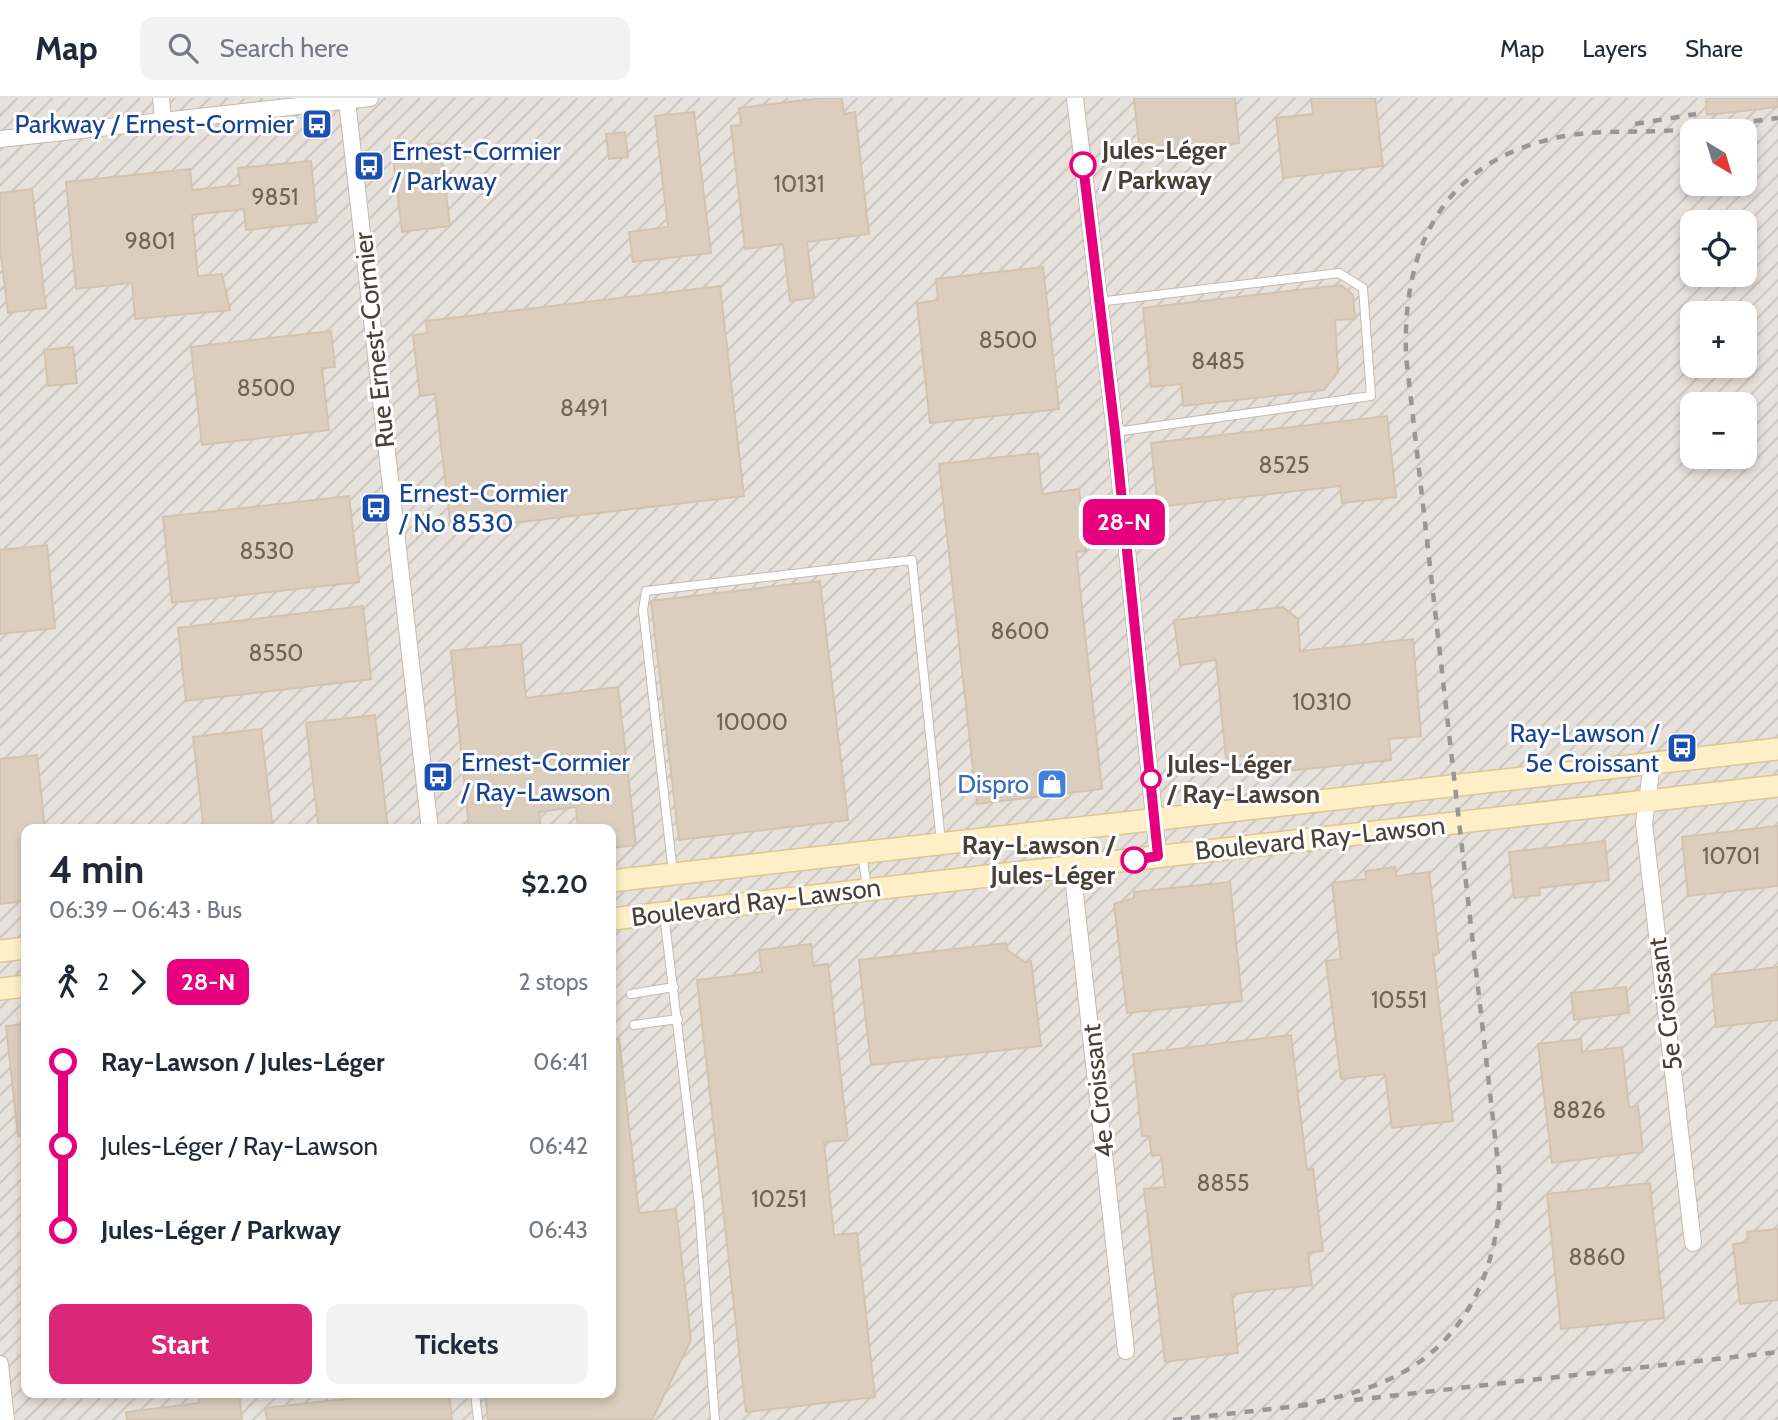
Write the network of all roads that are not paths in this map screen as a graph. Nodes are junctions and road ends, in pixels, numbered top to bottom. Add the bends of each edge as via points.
1 (161, 98) edge
2 (370, 98) edge
3 (1075, 98) edge
4 (347, 101) junction
5 (163, 121) junction
6 (0, 139) edge
7 (1098, 302) junction
8 (1115, 432) junction
9 (1778, 749) edge
10 (1652, 764) junction
11 (1778, 786) edge
12 (1647, 800) junction
13 (1154, 820) junction
14 (429, 824) edge
15 (1068, 831) junction
16 (942, 844) junction
17 (862, 853) junction
18 (1158, 856) junction
19 (1072, 866) junction
20 (673, 873) junction
21 (616, 880) edge
22 (867, 890) junction
23 (664, 914) junction
24 (616, 919) edge
25 (21, 949) edge
26 (0, 951) edge
27 (21, 987) edge
28 (674, 988) junction
29 (0, 989) edge
30 (631, 994) dead end
31 (678, 1019) junction
32 (634, 1025) dead end
33 (1693, 1243) dead end
34 (1126, 1351) dead end
35 (0, 1364) edge
36 (476, 1398) edge
37 (6, 1420) edge
38 (478, 1420) edge
39 (715, 1420) edge

1 - 5 street
2 - 4 street
3 - 7 street
4 - 5 street
4 - 14 street, Rue Ernest-Cormier
5 - 6 street
7 - 8 street
7 - 8 lane via 1339,273 1363,288 1371,396
8 - 13 street
9 - 10 street, Boulevard Ray-Lawson
10 - 12 street, 5e Croissant
10 - 13 street, Boulevard Ray-Lawson
11 - 12 street, Boulevard Ray-Lawson
12 - 18 street, Boulevard Ray-Lawson
12 - 33 street, 5e Croissant via 1644,823
13 - 15 street, Boulevard Ray-Lawson
13 - 18 street
15 - 16 street, Boulevard Ray-Lawson
15 - 19 street, 4e Croissant
16 - 17 street, Boulevard Ray-Lawson
16 - 20 lane via 912,560 646,591 643,610
17 - 20 street, Boulevard Ray-Lawson
17 - 22 lane
18 - 19 street, Boulevard Ray-Lawson
19 - 22 street, Boulevard Ray-Lawson
19 - 34 street, 4e Croissant
20 - 21 street, Boulevard Ray-Lawson
22 - 23 street, Boulevard Ray-Lawson
23 - 24 street, Boulevard Ray-Lawson
23 - 28 lane
25 - 26 street
27 - 29 street
28 - 30 lane
28 - 31 lane
31 - 32 lane
31 - 39 lane via 699,1205
35 - 37 street
36 - 38 lane

